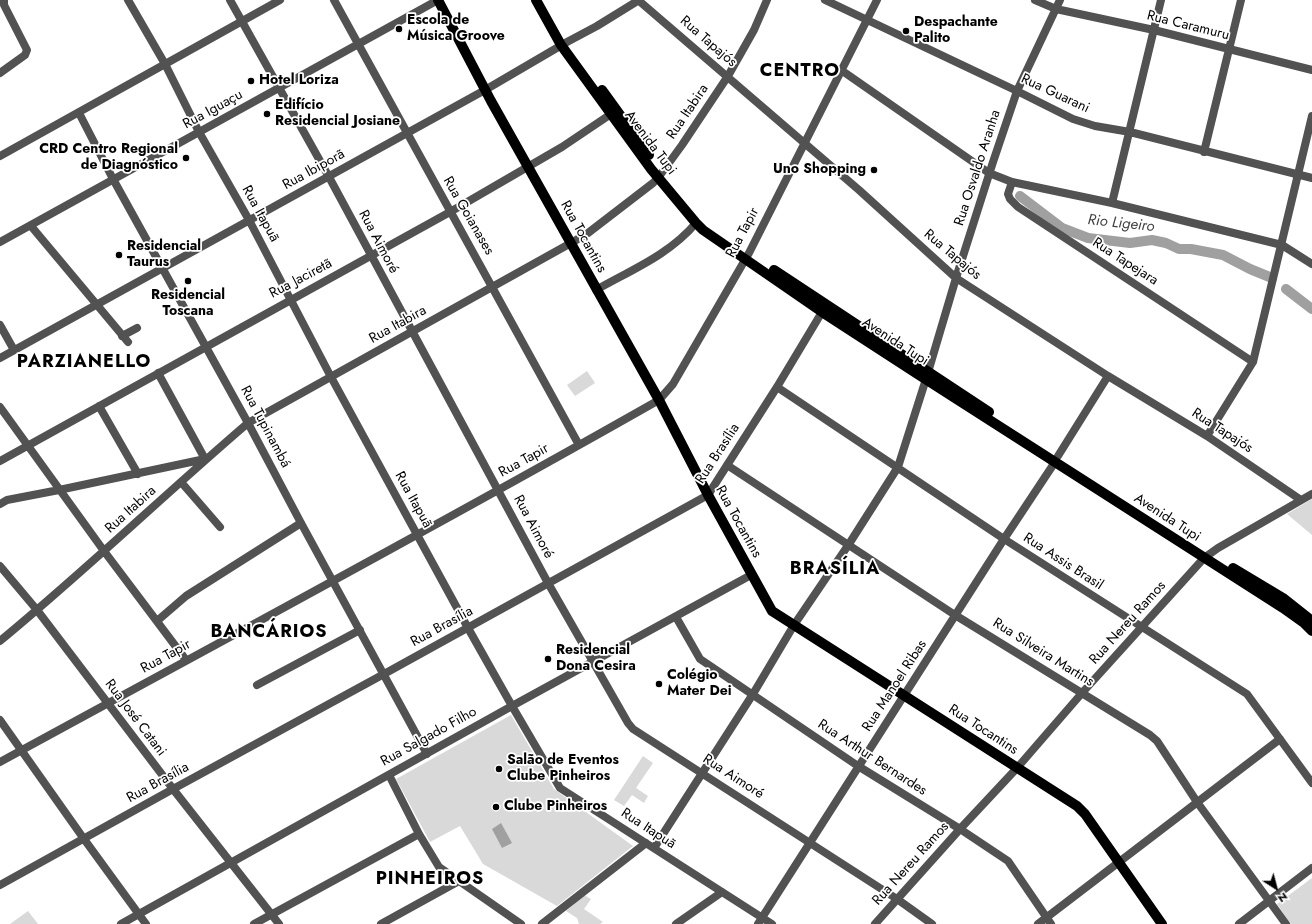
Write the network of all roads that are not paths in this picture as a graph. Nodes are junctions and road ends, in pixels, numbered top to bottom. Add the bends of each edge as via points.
1 (4, 0) edge
2 (128, 0) edge
3 (230, 0) edge
4 (280, 0) edge
5 (334, 0) edge
6 (438, 0) edge
7 (536, 0) edge
8 (543, 0) edge
9 (638, 0) edge
10 (767, 0) edge
11 (825, 0) edge
12 (877, 0) edge
13 (1035, 0) edge
14 (1060, 0) edge
15 (1161, 0) edge
16 (1241, 0) edge
17 (1056, 9) junction
18 (867, 20) junction
19 (241, 21) junction
20 (1154, 30) junction
21 (564, 43) junction
22 (357, 45) junction
23 (1229, 49) junction
24 (164, 64) junction
25 (841, 70) junction
26 (1312, 70) edge
27 (0, 73) edge
28 (728, 76) junction
29 (279, 88) junction
30 (485, 90) junction
31 (1017, 91) junction
32 (80, 113) junction
33 (611, 114) junction
34 (1312, 116) edge
35 (200, 132) junction
36 (1130, 132) junction
37 (406, 133) junction
38 (804, 143) junction
39 (1204, 152) junction
40 (0, 156) edge
41 (528, 166) junction
42 (989, 173) junction
43 (1298, 174) junction
44 (660, 175) junction
45 (329, 177) junction
46 (1312, 178) edge
47 (113, 179) junction
48 (1012, 182) junction
49 (1112, 203) junction
50 (450, 212) junction
51 (249, 220) junction
52 (696, 223) junction
53 (31, 226) junction
54 (0, 242) edge
55 (571, 243) junction
56 (1282, 245) junction
57 (746, 256) junction
58 (371, 257) junction
59 (1312, 264) edge
60 (162, 268) junction
61 (956, 278) junction
62 (493, 287) junction
63 (596, 290) junction
64 (291, 300) junction
65 (96, 304) junction
66 (822, 312) junction
67 (0, 325) edge
68 (137, 328) dead end
69 (412, 332) junction
70 (206, 347) junction
71 (14, 350) junction
72 (0, 358) edge
73 (1253, 362) junction
74 (158, 373) junction
75 (927, 375) junction
76 (1108, 376) junction
77 (331, 377) junction
78 (777, 387) junction
79 (658, 400) junction
80 (99, 406) junction
81 (0, 407) edge
82 (248, 422) junction
83 (1207, 436) junction
84 (28, 445) junction
85 (579, 445) junction
86 (205, 459) junction
87 (1057, 459) junction
88 (0, 461) edge
89 (727, 465) junction
90 (898, 467) junction
91 (138, 474) junction
92 (181, 482) junction
93 (59, 490) junction
94 (498, 490) junction
95 (1312, 494) edge
96 (708, 495) junction
97 (1301, 500) junction
98 (0, 504) edge
99 (301, 523) junction
100 (220, 527) dead end
101 (418, 535) junction
102 (1004, 539) junction
103 (849, 544) junction
104 (104, 551) junction
105 (1207, 556) junction
106 (0, 566) edge
107 (752, 575) junction
108 (334, 581) junction
109 (548, 583) junction
110 (38, 610) junction
111 (955, 615) junction
112 (676, 618) junction
113 (157, 621) junction
114 (794, 625) junction
115 (1311, 625) edge
116 (1142, 627) junction
117 (468, 628) junction
118 (360, 630) junction
119 (0, 641) edge
120 (186, 660) junction
121 (593, 663) junction
122 (384, 674) junction
123 (257, 685) dead end
124 (1082, 693) junction
125 (753, 694) junction
126 (904, 696) junction
127 (108, 703) junction
128 (512, 706) junction
129 (0, 720) edge
130 (1280, 739) junction
131 (22, 750) junction
132 (427, 754) junction
133 (0, 762) edge
134 (858, 766) junction
135 (1017, 768) junction
136 (703, 773) junction
137 (389, 775) junction
138 (1312, 783) edge
139 (173, 789) junction
140 (1197, 802) junction
141 (960, 829) junction
142 (419, 834) junction
143 (84, 839) junction
144 (810, 842) junction
145 (646, 843) junction
146 (654, 848) junction
147 (231, 862) junction
148 (1118, 863) junction
149 (1312, 868) edge
150 (459, 881) junction
151 (0, 886) edge
152 (722, 892) junction
153 (897, 899) junction
154 (1270, 901) junction
155 (139, 914) junction
156 (272, 914) junction
157 (760, 921) edge
158 (1049, 921) edge
159 (121, 924) edge
160 (146, 924) edge
161 (254, 924) edge
162 (279, 924) edge
163 (382, 924) edge
164 (521, 924) edge
165 (542, 924) edge
166 (676, 924) edge
167 (772, 924) edge
168 (875, 924) edge
169 (932, 924) edge
170 (1038, 924) edge
171 (1162, 924) edge
172 (1239, 924) edge
173 (1286, 924) edge

1 - 27 street via 27,53
2 - 24 street, Rua Itapuã
3 - 19 street, Rua Aimoré
4 - 19 street
5 - 22 street, Rua Goianases
6 - 22 street, Rua Iguaçu
6 - 30 main road, Rua Tocantins
7 - 21 main road, Avenida Tupi
8 - 21 main road, Avenida Tupi
9 - 21 street, Rua Ibiporã
9 - 28 street, Rua Tapajós
10 - 28 street, Rua Itabira via 754,30
11 - 18 street, Rua Guarani
12 - 18 street, Rua Tapir
13 - 17 street, Rua Caramuru
14 - 17 street, Rua Osvaldo Aranha
15 - 20 street
16 - 23 street
17 - 20 street, Rua Caramuru
17 - 31 street, Rua Osvaldo Aranha
18 - 25 street, Rua Tapir
18 - 31 street, Rua Guarani
19 - 24 street
19 - 29 street, Rua Aimoré
20 - 23 street, Rua Caramuru
20 - 36 street
21 - 30 street, Rua Ibiporã
21 - 33 main road, Avenida Tupi
21 - 44 main road, Avenida Tupi
22 - 29 street, Rua Iguaçu
22 - 37 street, Rua Goianases
23 - 26 street, Rua Caramuru
23 - 39 street
24 - 32 street
24 - 35 street, Rua Itapuã
25 - 38 street, Rua Tapir
25 - 42 street
28 - 38 street, Rua Tapajós
28 - 44 street, Rua Itabira
29 - 35 street, Rua Iguaçu
29 - 45 street, Rua Aimoré
30 - 37 street, Rua Ibiporã
30 - 41 main road, Rua Tocantins
31 - 36 street, Rua Guarani via 1073,119
31 - 42 street, Rua Osvaldo Aranha
32 - 40 street
32 - 47 street, Rua Tupinambá
33 - 41 street, Rua Jaciretã
33 - 44 main road, Avenida Tupi
34 - 43 street
35 - 47 street, Rua Iguaçu
35 - 51 street, Rua Itapuã
36 - 39 street, Rua Guarani
36 - 49 street
37 - 45 street, Rua Ibiporã
37 - 50 street, Rua Goianases
38 - 57 street, Rua Tapir
38 - 61 street, Rua Tapajós
39 - 43 street, Rua Guarani
41 - 50 street, Rua Jaciretã
41 - 55 main road, Rua Tocantins
42 - 48 street
42 - 61 street, Rua Osvaldo Aranha
43 - 46 street, Rua Guarani
43 - 56 street
44 - 52 main road, Avenida Tupi
44 - 55 street, Rua Itabira via 606,219
44 - 57 main road, Avenida Tupi via 701,221
45 - 51 street, Rua Ibiporã
45 - 58 street, Rua Aimoré
47 - 53 street, Rua Iguaçu
47 - 60 street, Rua Tupinambá
48 - 49 street
48 - 73 street, Rua Tapejara via 1008,194 1018,207
49 - 56 street
50 - 58 street, Rua Jaciretã
50 - 62 street, Rua Goianases
51 - 60 street, Rua Ibiporã
51 - 64 street, Rua Itapuã
52 - 57 main road, Avenida Tupi via 714,239
52 - 63 street via 665,252
53 - 54 street, Rua Iguaçu
53 - 65 street
55 - 62 street, Rua Itabira
55 - 63 main road, Rua Tocantins
56 - 59 street
56 - 73 street
57 - 66 main road, Avenida Tupi
57 - 75 main road, Avenida Tupi
57 - 79 street, Rua Tapir via 673,384
58 - 64 street, Rua Jaciretã
58 - 69 street, Rua Aimoré
60 - 65 street, Rua Ibiporã
60 - 70 street, Rua Tupinambá
61 - 75 street, Rua Osvaldo Aranha
61 - 76 street, Rua Tapajós
62 - 69 street, Rua Itabira
62 - 85 street, Rua Goianases
63 - 79 main road, Rua Tocantins
64 - 70 street, Rua Jaciretã
64 - 77 street, Rua Itapuã
65 - 68 street via 125,339
65 - 71 street, Rua Ibiporã
66 - 75 main road, Avenida Tupi
66 - 78 street, Rua Brasília
67 - 71 street
69 - 77 street, Rua Itabira
69 - 94 street, Rua Aimoré
70 - 74 street, Rua Jaciretã
70 - 82 street, Rua Tupinambá
71 - 72 street, Rua Ibiporã
73 - 83 street
74 - 80 street, Rua Jaciretã
74 - 86 street
75 - 87 main road, Avenida Tupi
75 - 90 street, Rua Osvaldo Aranha
76 - 83 street, Rua Tapajós
76 - 87 street, Rua Manoel Ribas
77 - 82 street, Rua Itabira
77 - 101 street, Rua Itapuã
78 - 89 street, Rua Brasília
78 - 90 street, Rua Assis Brasil
79 - 85 street, Rua Tapir
79 - 96 main road, Rua Tocantins
80 - 84 street, Rua Jaciretã
80 - 91 street
81 - 84 street
82 - 86 street, Rua Itabira
82 - 99 street, Rua Tupinambá
83 - 97 street, Rua Tapajós
84 - 88 street, Rua Jaciretã
84 - 93 street
85 - 94 street, Rua Tapir
86 - 91 street
86 - 92 street, Rua Itabira
87 - 102 street, Rua Manoel Ribas
87 - 105 main road, Avenida Tupi
89 - 96 street, Rua Brasília
89 - 103 street, Rua Silveira Martins
90 - 102 street, Rua Assis Brasil
90 - 103 street, Rua Osvaldo Aranha
91 - 93 street
92 - 100 street
92 - 104 street, Rua Itabira
93 - 98 street via 7,500
93 - 104 street
94 - 101 street, Rua Tapir
94 - 109 street, Rua Aimoré
95 - 97 street, Rua Nereu Ramos
96 - 107 main road, Rua Tocantins
96 - 109 street, Rua Brasília
97 - 105 street, Rua Nereu Ramos
99 - 108 street, Rua Tupinambá
99 - 113 street via 186,596
101 - 108 street, Rua Tapir
101 - 117 street, Rua Itapuã
102 - 111 street, Rua Manoel Ribas
102 - 116 street, Rua Assis Brasil
103 - 111 street, Rua Silveira Martins
103 - 114 street, Rua Osvaldo Aranha
104 - 110 street, Rua Itabira
104 - 113 street
105 - 115 main road, Avenida Tupi
105 - 116 street, Rua Nereu Ramos
106 - 110 street, Rua José Catani
107 - 112 street, Rua Salgado Filho
107 - 114 main road, Rua Tocantins via 772,611
108 - 118 street, Rua Tupinambá
108 - 120 street, Rua Tapir
109 - 117 street, Rua Brasília
109 - 121 street, Rua Aimoré
110 - 119 street, Rua Itabira
110 - 127 street, Rua José Catani
111 - 124 street, Rua Silveira Martins
111 - 126 street, Rua Manoel Ribas
112 - 121 street, Rua Salgado Filho
112 - 125 street, Rua Arthur Bernardes via 700,659
113 - 120 street
114 - 125 street, Rua Osvaldo Aranha
114 - 126 main road, Rua Tocantins
116 - 124 street, Rua Nereu Ramos
116 - 130 street, Rua Assis Brasil via 1246,694
117 - 122 street, Rua Brasília
117 - 128 street, Rua Itapuã
118 - 122 street, Rua Tupinambá
118 - 123 street
120 - 127 street, Rua Tapir
121 - 128 street, Rua Salgado Filho
121 - 136 street, Rua Aimoré via 628,723
122 - 132 street, Rua Tupinambá
122 - 139 street, Rua Brasília
124 - 135 street, Rua Nereu Ramos
124 - 140 street, Rua Silveira Martins via 1157,741
125 - 134 street, Rua Arthur Bernardes
125 - 136 street, Rua Osvaldo Aranha
126 - 134 street, Rua Manoel Ribas
126 - 135 main road, Rua Tocantins
127 - 131 street, Rua Tapir
127 - 139 street, Rua José Catani
128 - 132 street, Rua Salgado Filho
128 - 145 street, Rua Itapuã via 560,788
129 - 131 street
130 - 138 street, Rua Assis Brasil
130 - 140 street
131 - 133 street, Rua Tapir
131 - 143 street
132 - 137 street, Rua Salgado Filho
134 - 141 street, Rua Arthur Bernardes
134 - 144 street, Rua Manoel Ribas
135 - 141 street, Rua Nereu Ramos
135 - 148 main road, Rua Tocantins via 1077,806
136 - 144 street, Rua Aimoré
136 - 146 street, Rua Osvaldo Aranha
137 - 142 street
137 - 147 street, Rua Salgado Filho
139 - 143 street, Rua Brasília
139 - 147 street, Rua José Catani
140 - 148 street
140 - 154 street, Rua Silveira Martins
141 - 153 street, Rua Nereu Ramos
141 - 158 street, Rua Arthur Bernardes via 1008,861
142 - 150 street via 439,867
142 - 156 street
143 - 151 street, Rua Brasília
143 - 155 street
144 - 153 street, Rua Aimoré
144 - 157 street, Rua Manoel Ribas
145 - 146 street, Rua Itapuã
145 - 165 street
146 - 152 street, Rua Itapuã
147 - 155 street, Rua Salgado Filho
147 - 156 street, Rua José Catani
148 - 158 street
148 - 171 main road, Rua Tocantins
149 - 154 street
150 - 163 street
150 - 164 street
152 - 157 street, Rua Itapuã
152 - 166 street
153 - 168 street, Rua Nereu Ramos
153 - 169 street, Rua Aimoré
154 - 172 street
154 - 173 street, Rua Silveira Martins
155 - 159 street, Rua Salgado Filho
155 - 160 street
156 - 161 street
156 - 162 street, Rua José Catani
157 - 167 street, Rua Itapuã
158 - 170 street

